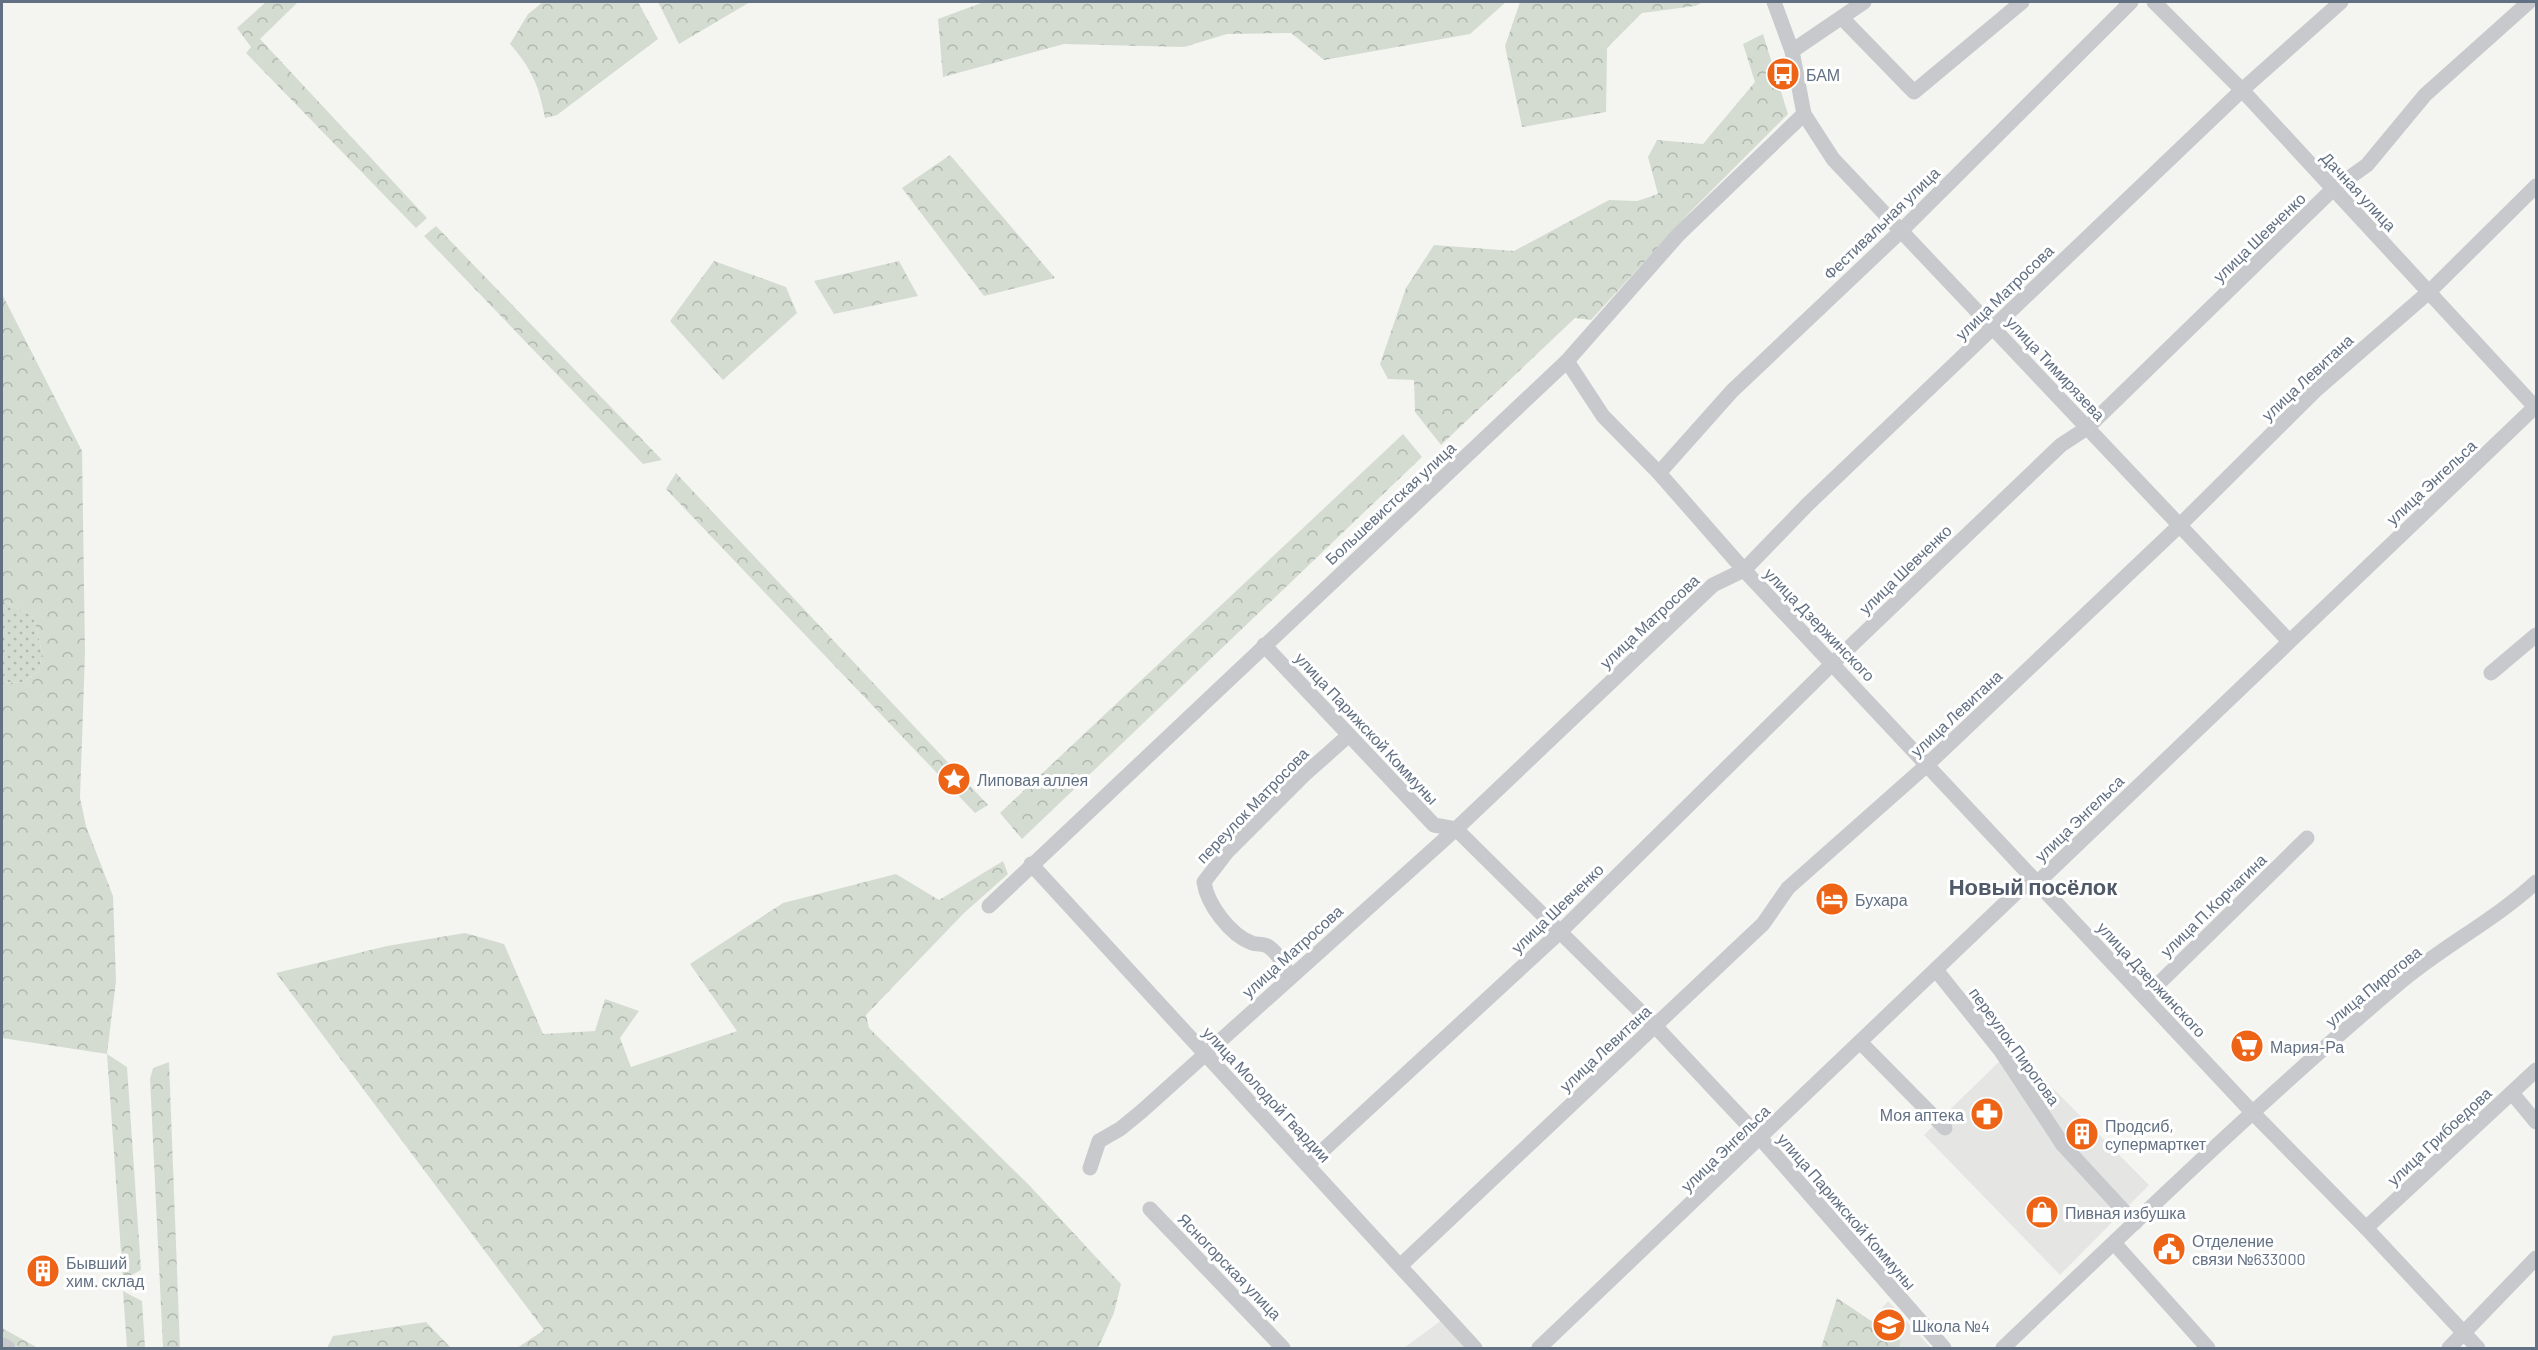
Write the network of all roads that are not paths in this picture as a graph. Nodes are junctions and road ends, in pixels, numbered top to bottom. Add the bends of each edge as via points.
1 (1774, 2) edge
2 (1864, 2) edge
3 (2022, 2) edge
4 (2131, 2) edge
5 (2154, 2) edge
6 (2341, 2) edge
7 (2529, 2) edge
8 (1842, 18) junction
9 (1792, 51) junction
10 (2242, 90) junction
11 (1804, 114) junction
12 (2536, 186) edge
13 (2332, 190) junction
14 (1900, 231) junction
15 (2430, 291) junction
16 (1993, 328) junction
17 (1567, 361) junction
18 (2536, 406) edge
19 (2087, 428) junction
20 (1659, 473) junction
21 (2180, 525) junction
22 (1744, 570) junction
23 (2536, 634) edge
24 (2289, 641) junction
25 (1264, 645) junction
26 (1833, 663) junction
27 (2491, 673) dead end
28 (1349, 735) junction
29 (1927, 765) junction
30 (1455, 829) junction
31 (2307, 838) dead end
32 (1031, 864) junction
33 (2536, 882) edge
34 (2037, 883) junction
35 (988, 906) dead end
36 (1560, 932) junction
37 (1936, 970) junction
38 (1289, 978) junction
39 (2145, 998) junction
40 (1654, 1026) junction
41 (1861, 1043) junction
42 (1205, 1054) junction
43 (2536, 1070) edge
44 (2512, 1094) junction
45 (2252, 1112) junction
46 (2536, 1122) edge
47 (1945, 1128) dead end
48 (1761, 1139) junction
49 (1307, 1165) junction
50 (1090, 1168) dead end
51 (1150, 1209) dead end
52 (2135, 1223) junction
53 (2366, 1228) junction
54 (2114, 1243) junction
55 (2536, 1258) edge
56 (1400, 1266) junction
57 (2465, 1334) junction
58 (2, 1345) edge
59 (8, 1348) edge
60 (1283, 1348) edge
61 (1475, 1348) edge
62 (1539, 1348) edge
63 (1944, 1348) edge
64 (2003, 1348) edge
65 (2208, 1348) edge
66 (2449, 1348) edge
67 (2478, 1348) edge

1 - 9 street
2 - 8 street
3 - 8 street via 1914,92
4 - 14 street, Фестивальная улица
5 - 10 street, Дачная улица
6 - 10 street, улица Матросова
7 - 13 street, улица Шевченко via 2425,96 2367,165
8 - 9 street
9 - 11 street
10 - 13 street, Дачная улица
10 - 16 street, улица Матросова
11 - 14 street, улица Тимирязева via 1833,159
11 - 17 street, Большевистская улица via 1679,234
12 - 15 street, улица Левитана
13 - 15 street, Дачная улица
13 - 19 street, улица Шевченко
14 - 16 street, улица Тимирязева
14 - 20 street, Фестивальная улица via 1732,391
15 - 18 street, Дачная улица
15 - 21 street, улица Левитана via 2317,389
16 - 19 street, улица Тимирязева
16 - 22 street, улица Матросова
17 - 20 street, улица Дзержинского via 1604,416
17 - 25 street, Большевистская улица
18 - 24 street, улица Энгельса
19 - 21 street, улица Тимирязева
19 - 26 street, улица Шевченко via 2061,445
20 - 22 street, улица Дзержинского
21 - 24 street, улица Тимирязева
21 - 29 street, улица Левитана
22 - 26 street, улица Дзержинского
22 - 30 street, улица Матросова via 1713,585
23 - 27 street
24 - 34 street, улица Энгельса
25 - 28 street, улица Парижской Коммуны
25 - 32 street, Большевистская улица
26 - 29 street, улица Дзержинского
26 - 36 street, улица Шевченко
28 - 30 street, улица Парижской Коммуны via 1434,825
28 - 38 street, переулок Матросова via 1227,852 1204,882 1206,895 1235,933 1251,943 1267,945 1278,955
29 - 34 street, улица Дзержинского
29 - 40 street, улица Левитана via 1788,888 1763,924
30 - 36 street, улица Парижской Коммуны
30 - 38 street, улица Матросова
31 - 39 street, улица П.Корчагина
32 - 35 street, Большевистская улица
32 - 42 street, улица Молодой Гвардии
33 - 45 street, улица Пирогова via 2516,901 2400,983
34 - 37 street, улица Энгельса via 2021,888
34 - 39 street, улица Дзержинского
36 - 40 street, улица Парижской Коммуны
36 - 49 street, улица Шевченко
37 - 41 street, улица Энгельса
37 - 52 street, переулок Пирогова via 2001,1051 2063,1145
38 - 42 street, улица Матросова
39 - 45 street, улица Дзержинского
40 - 48 street, улица Парижской Коммуны
40 - 56 street, улица Левитана
41 - 47 street
41 - 48 street, улица Энгельса
42 - 49 street, улица Молодой Гвардии
42 - 50 street, улица Матросова via 1135,1117 1099,1141
43 - 44 street, улица Грибоедова
44 - 46 street
44 - 53 street, улица Грибоедова
45 - 52 street, улица Пирогова
45 - 53 street, улица Дзержинского
48 - 62 street, улица Энгельса
48 - 63 street, улица Парижской Коммуны
49 - 56 street, улица Молодой Гвардии
51 - 60 street, Ясногорская улица
52 - 54 street, улица Пирогова
53 - 57 street, улица Дзержинского
54 - 64 street, улица Пирогова
54 - 65 street
55 - 57 street
56 - 61 street, улица Молодой Гвардии
57 - 66 street
57 - 67 street, улица Дзержинского
58 - 59 street

